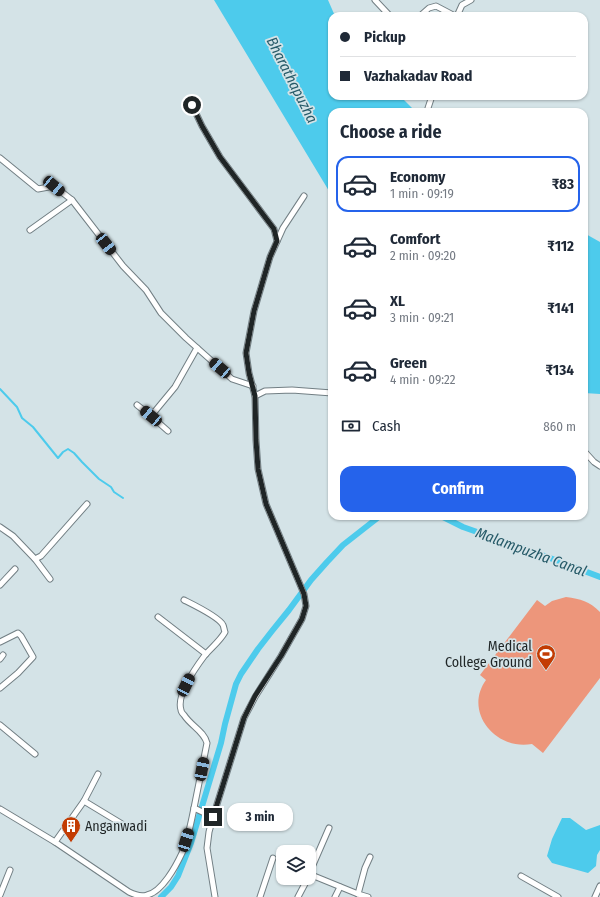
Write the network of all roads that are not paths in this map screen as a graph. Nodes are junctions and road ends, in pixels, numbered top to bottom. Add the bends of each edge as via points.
1 (375, 0) edge
2 (471, 0) edge
3 (386, 12) edge
4 (424, 12) edge
5 (448, 12) edge
6 (458, 12) edge
7 (431, 100) edge
8 (192, 105) dead end
9 (428, 108) dead end
10 (0, 158) edge
11 (304, 196) dead end
12 (72, 200) junction
13 (30, 230) dead end
14 (277, 241) junction
15 (197, 348) junction
16 (253, 386) junction
17 (328, 393) edge
18 (255, 396) junction
19 (137, 405) dead end
20 (151, 416) junction
21 (168, 431) dead end
22 (588, 455) edge
23 (600, 466) edge
24 (88, 504) dead end
25 (0, 527) edge
26 (35, 559) junction
27 (15, 569) dead end
28 (50, 579) dead end
29 (0, 585) edge
30 (184, 600) dead end
31 (158, 617) dead end
32 (0, 642) edge
33 (206, 654) junction
34 (0, 688) edge
35 (0, 725) edge
36 (35, 754) dead end
37 (98, 774) dead end
38 (84, 801) junction
39 (194, 808) junction
40 (0, 809) edge
41 (213, 817) junction
42 (122, 824) dead end
43 (329, 828) dead end
44 (55, 842) junction
45 (370, 857) dead end
46 (273, 858) dead end
47 (316, 859) edge
48 (10, 870) dead end
49 (521, 876) dead end
50 (316, 878) edge
51 (304, 885) edge
52 (600, 886) edge
53 (340, 887) junction
54 (358, 894) junction
55 (0, 895) edge
56 (217, 896) edge
57 (260, 897) edge
58 (298, 897) edge
59 (335, 897) edge
60 (368, 897) edge
61 (558, 897) edge
62 (595, 897) edge

1 - 3 street
2 - 6 street via 462,5
4 - 5 street via 436,6
7 - 9 street
8 - 14 street via 220,157 274,229
10 - 12 street via 38,189 54,186
11 - 14 street
12 - 13 street
12 - 15 street via 146,290 161,313
14 - 16 street via 254,311 246,353
15 - 16 street via 232,379
15 - 20 street via 175,387
16 - 18 street
17 - 18 street via 292,390 266,392
18 - 41 street via 258,469 266,504 304,594 306,606 302,619 244,718
19 - 20 street
20 - 21 street
22 - 23 street
24 - 26 street via 41,556
25 - 26 street via 13,536
26 - 28 street
27 - 29 street
30 - 33 street via 207,612 223,625 225,632 221,639
31 - 33 street
32 - 34 street via 18,634 34,656
33 - 39 street via 190,677 181,698 181,710 188,721 202,732 207,743
35 - 36 street
37 - 38 street
38 - 42 street
38 - 44 street
39 - 41 street
39 - 44 street via 182,852 162,884 156,891 145,896 133,894
40 - 44 street
41 - 56 street via 207,848
43 - 47 street
45 - 54 street
46 - 57 street
48 - 55 street
49 - 61 street
50 - 53 street
51 - 58 street
52 - 62 street
53 - 54 street
53 - 59 street
54 - 60 street

